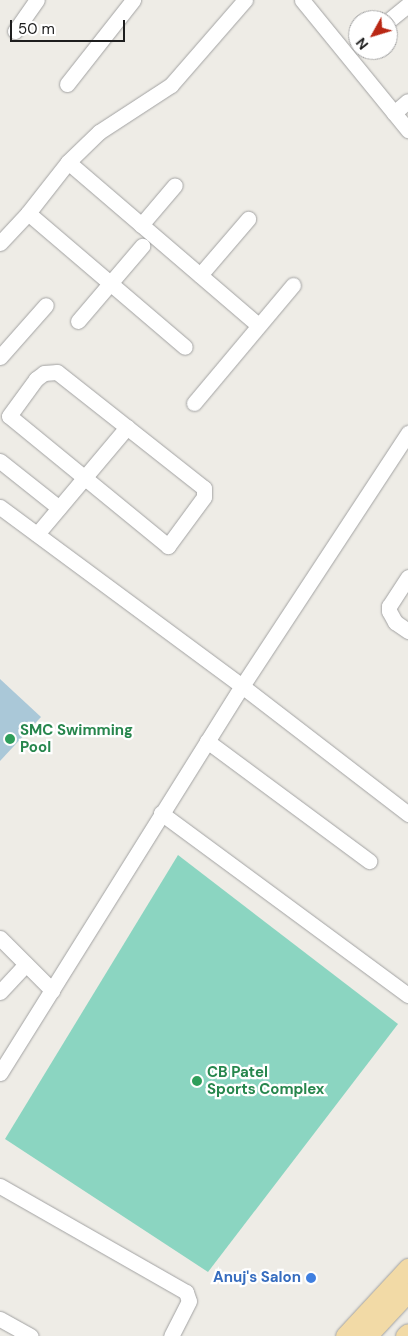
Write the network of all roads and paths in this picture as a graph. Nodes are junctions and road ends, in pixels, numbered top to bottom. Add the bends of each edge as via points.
1 (37, 0) edge
2 (133, 0) edge
3 (245, 0) edge
4 (302, 0) edge
5 (408, 5) edge
6 (398, 13) edge
7 (15, 31) dead end
8 (348, 46) edge
9 (359, 60) edge
10 (67, 84) dead end
11 (408, 101) edge
12 (394, 113) junction
13 (408, 130) edge
14 (68, 162) junction
15 (174, 184) dead end
16 (28, 213) junction
17 (248, 219) dead end
18 (141, 225) junction
19 (0, 244) edge
20 (142, 246) dead end
21 (200, 276) junction
22 (111, 282) junction
23 (292, 284) dead end
24 (46, 306) dead end
25 (78, 321) dead end
26 (258, 325) junction
27 (185, 347) dead end
28 (0, 357) edge
29 (194, 403) dead end
30 (4, 422) edge
31 (127, 427) junction
32 (408, 433) edge
33 (0, 461) edge
34 (84, 477) junction
35 (0, 506) edge
36 (59, 508) junction
37 (37, 534) junction
38 (408, 577) edge
39 (408, 631) edge
40 (242, 686) junction
41 (207, 741) junction
42 (161, 812) junction
43 (408, 814) edge
44 (369, 861) dead end
45 (0, 938) edge
46 (26, 964) junction
47 (52, 990) junction
48 (0, 992) edge
49 (408, 995) edge
50 (2, 1066) edge
51 (0, 1186) edge
52 (408, 1268) edge
53 (408, 1292) edge
54 (0, 1319) edge
55 (408, 1333) edge
56 (31, 1336) edge
57 (171, 1336) edge
58 (345, 1336) edge
59 (367, 1336) edge
60 (405, 1336) edge

1 - 7 street
2 - 10 street
3 - 14 street via 171,85 99,132
4 - 8 street
5 - 6 street
9 - 12 street
11 - 12 street
12 - 13 street
14 - 16 street
14 - 18 street
15 - 18 street
16 - 19 street
16 - 22 street
17 - 21 street
18 - 21 street
20 - 22 street
21 - 26 street
22 - 25 street
22 - 27 street
23 - 26 street
24 - 28 street
26 - 29 street
30 - 31 street via 36,379 44,373 57,372
30 - 34 street
31 - 34 street
31 - 34 street via 204,488 204,498 168,546
32 - 40 street
33 - 36 street
34 - 36 street
35 - 37 street
36 - 37 street
37 - 40 street
38 - 39 street via 389,606 395,622
40 - 41 street
40 - 43 street
41 - 42 street
41 - 44 street
42 - 47 street
42 - 49 street
45 - 46 street
46 - 47 street
46 - 48 street
47 - 50 street
51 - 57 street via 186,1292 189,1301
52 - 58 main road
53 - 59 main road
54 - 56 street
55 - 60 main road

